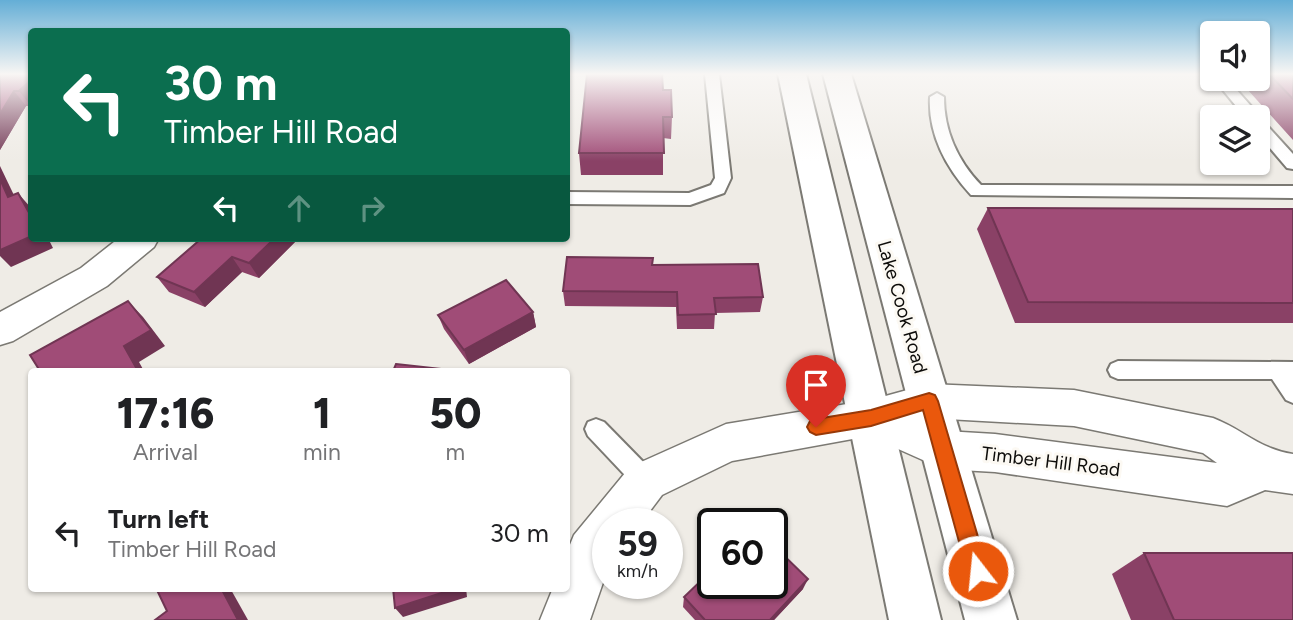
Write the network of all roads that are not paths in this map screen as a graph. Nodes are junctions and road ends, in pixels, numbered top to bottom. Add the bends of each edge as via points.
1 (715, 103) edge
2 (799, 103) edge
3 (845, 103) edge
4 (936, 103) edge
5 (1270, 138) edge
6 (1293, 164) edge
7 (1293, 192) edge
8 (570, 198) edge
9 (137, 242) edge
10 (0, 330) edge
11 (1118, 370) dead end
12 (1285, 371) edge
13 (1293, 394) edge
14 (929, 401) junction
15 (871, 418) junction
16 (596, 429) dead end
17 (943, 450) junction
18 (1279, 472) edge
19 (646, 481) junction
20 (625, 508) edge
21 (592, 550) edge
22 (565, 620) edge
23 (915, 620) edge
24 (991, 620) edge

1 - 8 lane via 723,178 718,189 690,199
2 - 15 main road
3 - 14 main road, Lake Cook Road
4 - 7 lane via 935,112 962,176 977,191
5 - 6 lane
9 - 10 street via 94,277
11 - 12 lane
12 - 13 lane
14 - 15 street, Timber Hill Road
14 - 17 main road, Lake Cook Road
14 - 18 street, Timber Hill Road via 1074,408 1146,422 1213,437
15 - 17 street, Timber Hill Road
15 - 19 street via 726,443
15 - 23 main road
16 - 19 lane
17 - 18 street, Timber Hill Road via 1227,485
17 - 24 main road, Lake Cook Road
19 - 20 street
21 - 22 street

